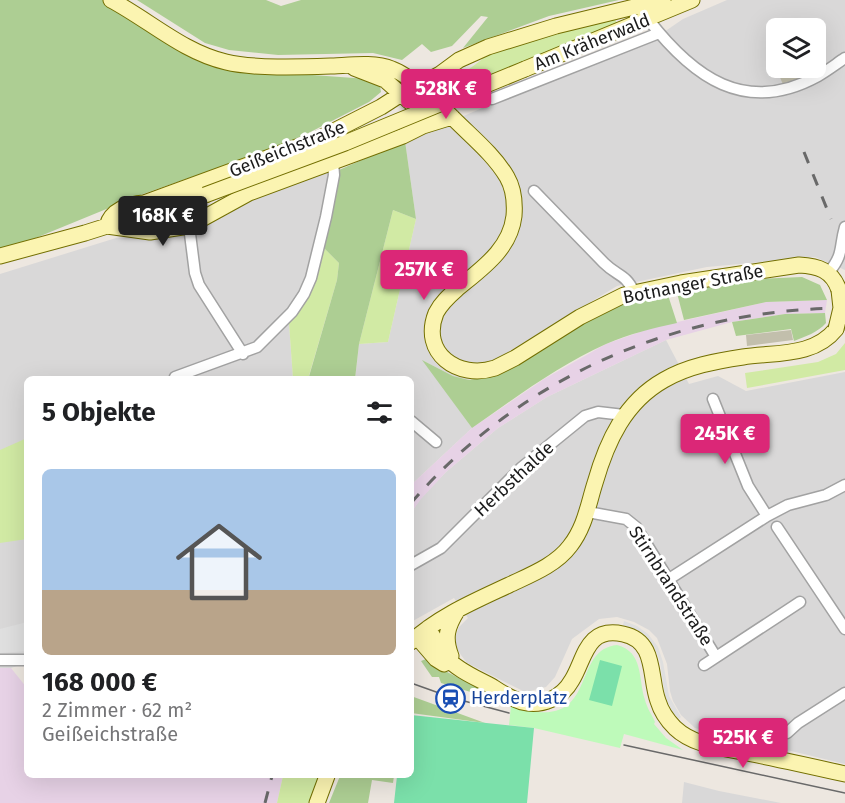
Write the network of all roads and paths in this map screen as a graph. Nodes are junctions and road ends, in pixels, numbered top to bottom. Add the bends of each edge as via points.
1 (111, 0) edge
2 (663, 0) edge
3 (692, 0) edge
4 (125, 5) edge
5 (627, 9) junction
6 (648, 19) junction
7 (659, 33) junction
8 (845, 58) edge
9 (349, 66) junction
10 (525, 69) joint
11 (440, 74) joint
12 (426, 93) junction
13 (407, 98) junction
14 (492, 99) dead end
15 (452, 117) junction
16 (423, 126) junction
17 (388, 140) junction
18 (333, 162) junction
19 (534, 191) dead end
20 (178, 204) junction
21 (210, 215) junction
22 (189, 225) junction
23 (107, 226) junction
24 (845, 227) edge
25 (0, 256) edge
26 (837, 282) edge
27 (634, 292) junction
28 (243, 354) junction
29 (189, 376) edge
30 (712, 399) dead end
31 (624, 415) junction
32 (414, 424) edge
33 (436, 442) dead end
34 (845, 485) edge
35 (588, 512) junction
36 (767, 516) junction
37 (777, 527) dead end
38 (414, 563) edge
39 (669, 579) junction
40 (800, 602) dead end
41 (458, 610) junction
42 (845, 629) edge
43 (419, 635) edge
44 (717, 657) junction
45 (0, 660) edge
46 (24, 660) edge
47 (704, 665) dead end
48 (457, 666) junction
49 (845, 693) edge
50 (787, 733) dead end
51 (845, 774) edge
52 (326, 778) edge
53 (317, 803) edge

1 - 4 main road, Botnanger Straße
2 - 5 main road, Am Kräherwald
3 - 6 main road, Am Kräherwald
4 - 9 main road, Botnanger Straße via 191,49 225,62 250,66
5 - 6 main road
5 - 11 main road, Am Kräherwald via 488,47
6 - 7 street
6 - 10 main road, Am Kräherwald
7 - 8 street via 700,73 739,90 780,90 817,76
7 - 14 street, Am Kräherwald
9 - 12 main road, Botnanger Straße via 386,66
9 - 13 main road via 385,80
10 - 20 main road, Geißeichstraße, bridge via 336,146
11 - 12 main road, Geißeichstraße
12 - 13 main road, Geißeichstraße
12 - 15 main road, Botnanger Straße
12 - 16 main road via 432,110
13 - 17 main road, Geißeichstraße via 408,115
13 - 23 main road, Geißeichstraße via 292,150 125,207 111,216
15 - 16 main road, Geißeichstraße
15 - 27 main road, Botnanger Straße via 507,177 514,210 510,234 496,255 437,311 433,333 439,351 450,364 470,372 495,368 598,306
16 - 17 main road, Geißeichstraße
17 - 18 main road, Geißeichstraße
18 - 21 main road, Geißeichstraße via 249,193
18 - 28 street, Geißeichstraße via 325,225 304,294 273,332
19 - 27 street via 612,271 627,279
20 - 21 main road via 187,219
20 - 23 main road, Geißeichstraße
21 - 22 main road, Geißeichstraße
22 - 23 main road, Geißeichstraße via 150,232
22 - 28 street via 199,285
23 - 25 main road, Geißeichstraße
24 - 26 street
26 - 27 main road, Botnanger Straße via 812,266 799,265
26 - 31 main road, bridge via 841,308 836,329 828,339 806,349 735,358 685,370 652,388
28 - 29 street, Geißeichstraße
30 - 36 street via 748,486
31 - 35 main road via 610,439
31 - 38 street, Herbsthalde via 598,412 585,416 520,468 441,548
32 - 33 street
34 - 36 street
35 - 39 street, Stirnbrandstraße via 626,519 636,527
35 - 41 main road via 577,537 557,559
36 - 39 street
37 - 42 street
39 - 44 street, Stirnbrandstraße
40 - 44 street
41 - 43 main road
41 - 48 main road via 446,638
43 - 48 main road
44 - 47 street
45 - 46 street
48 - 51 main road via 516,699 539,703 565,690 589,644 605,635 623,634 644,647 658,702 666,718 683,734 711,745
49 - 50 street
52 - 53 main road

